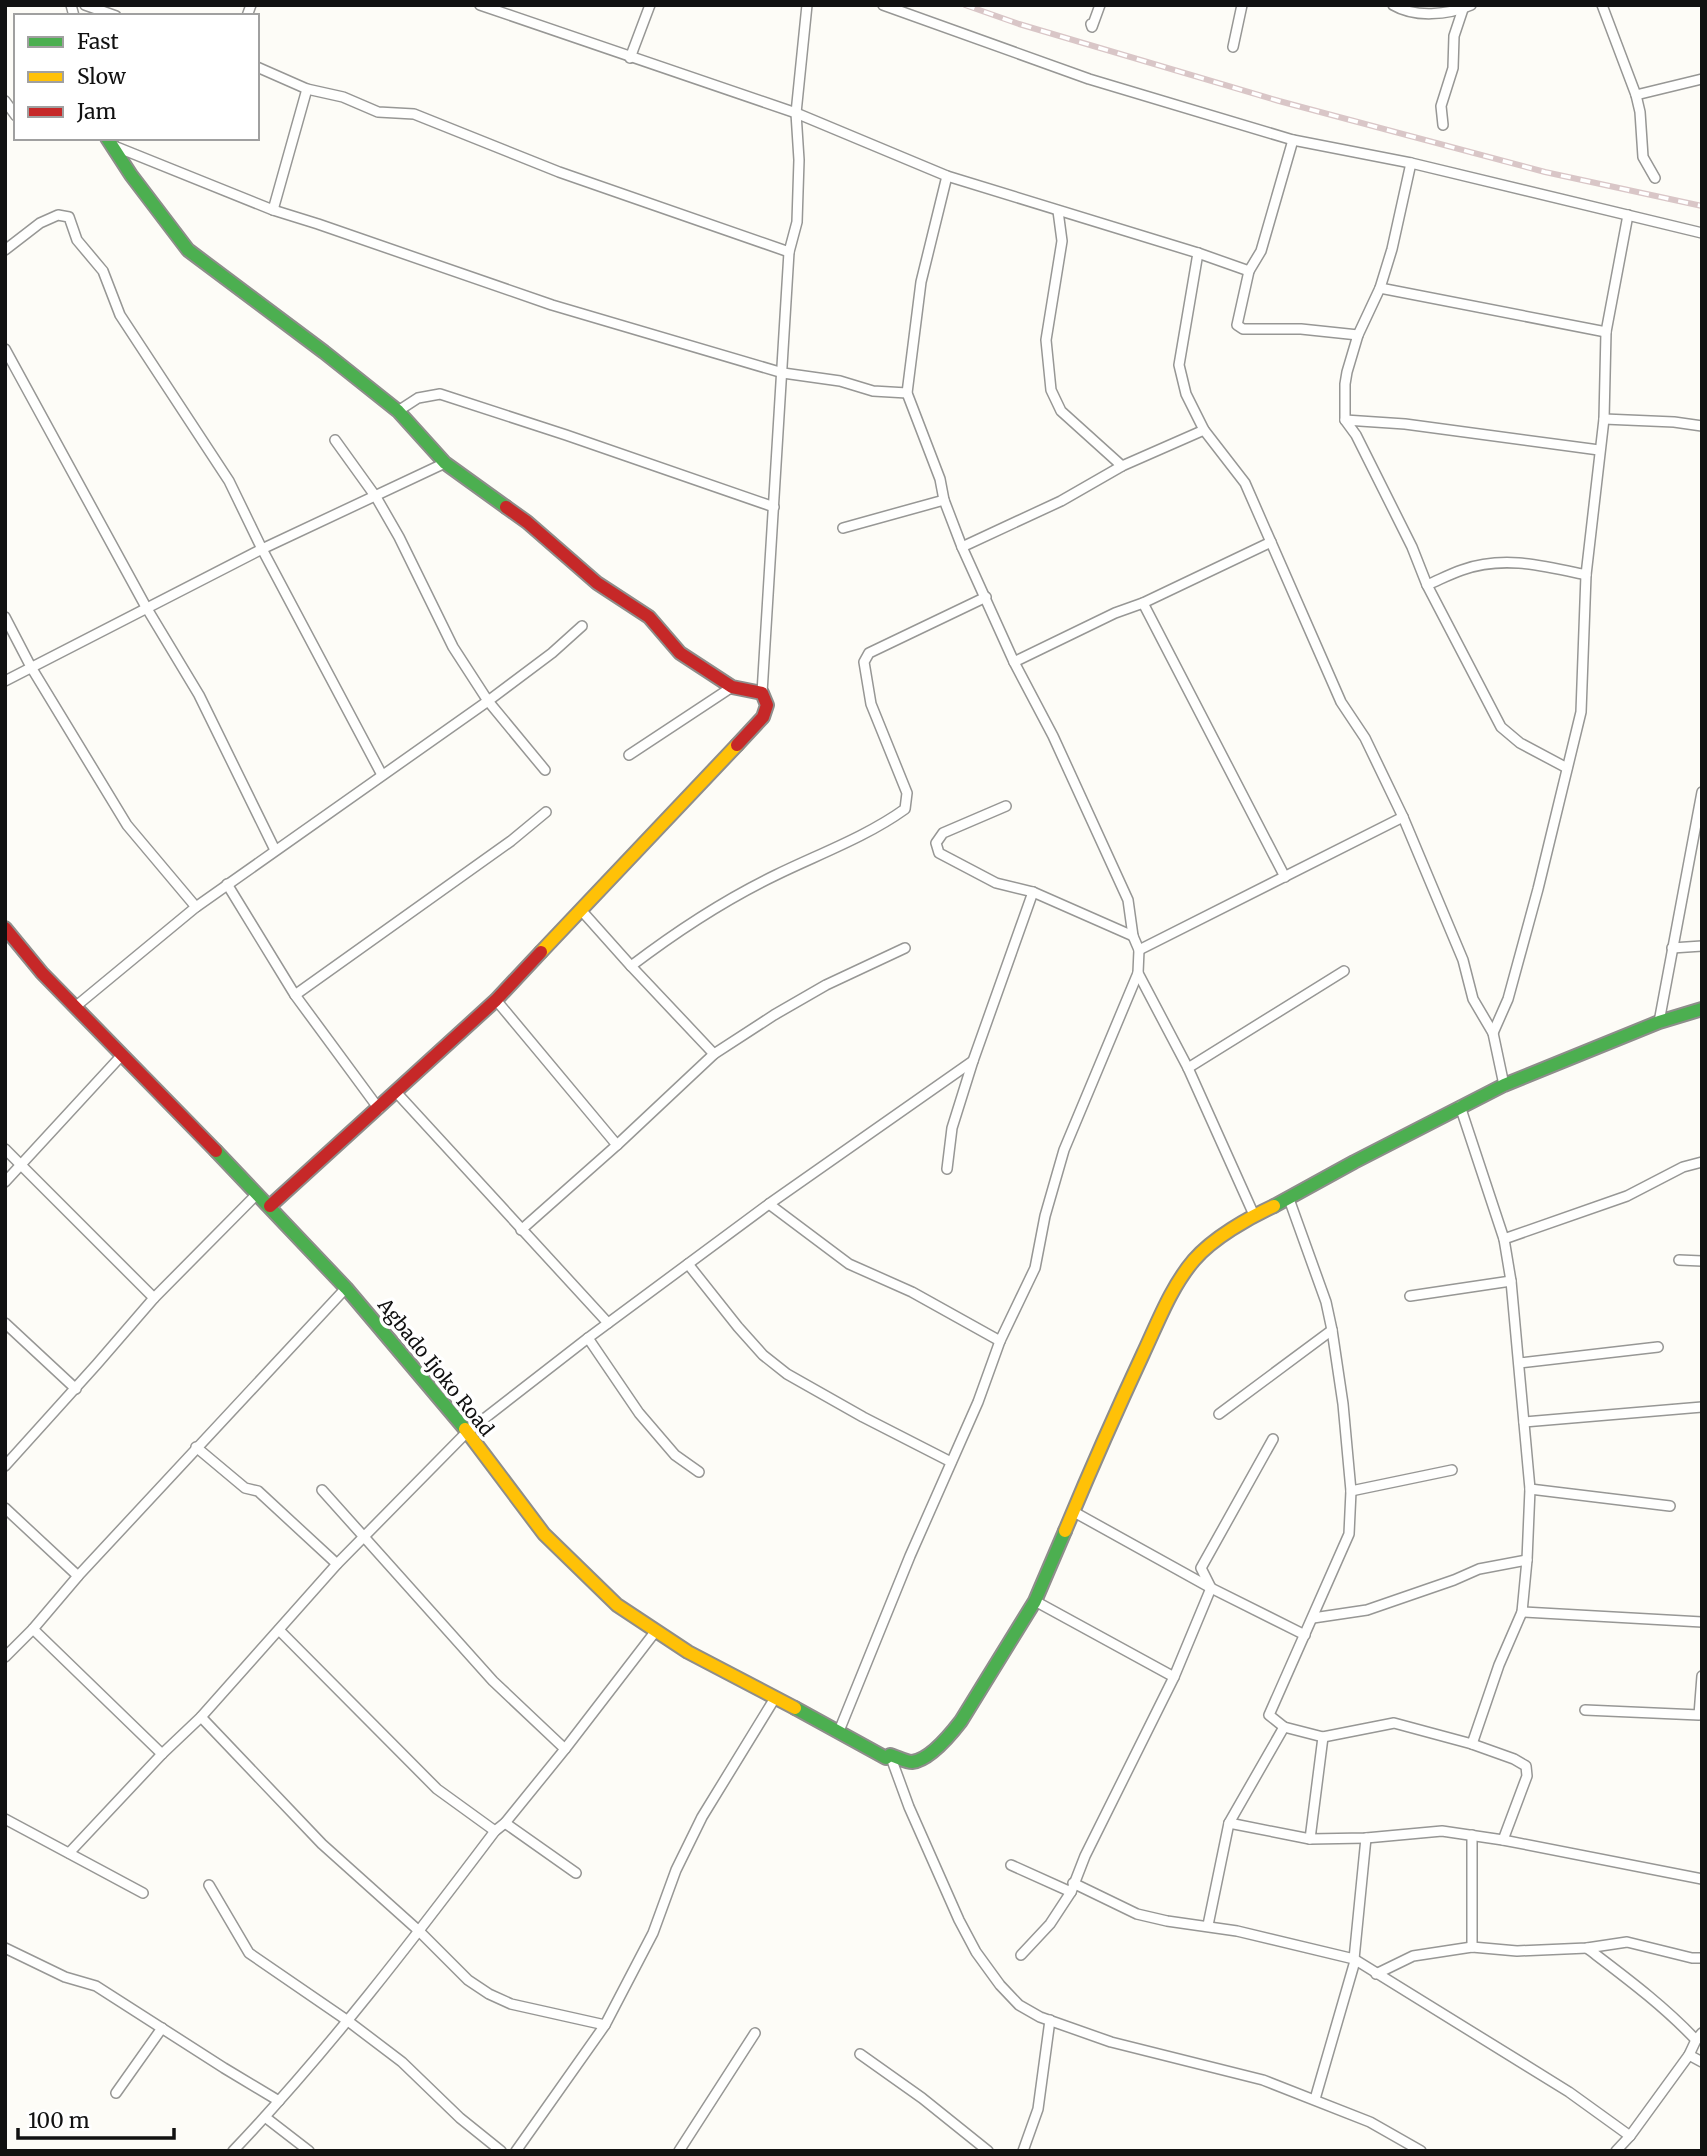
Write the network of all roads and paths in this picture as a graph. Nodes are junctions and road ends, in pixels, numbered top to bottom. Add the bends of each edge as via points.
1 (85, 5) edge
2 (480, 5) edge
3 (650, 5) edge
4 (807, 5) edge
5 (883, 5) edge
6 (1100, 5) edge
7 (1242, 5) edge
8 (1393, 5) edge
9 (1602, 5) edge
10 (1467, 7) edge
11 (110, 14) edge
12 (1091, 24) dead end
13 (1233, 47) dead end
14 (630, 58) junction
15 (259, 68) edge
16 (1702, 79) edge
17 (307, 89) junction
18 (1636, 95) junction
19 (796, 113) junction
20 (1443, 125) dead end
21 (1293, 140) junction
22 (110, 142) edge
23 (1411, 163) junction
24 (947, 176) junction
25 (1655, 178) dead end
26 (273, 210) junction
27 (1058, 211) junction
28 (1628, 215) junction
29 (1702, 233) edge
30 (5, 250) edge
31 (789, 253) junction
32 (1198, 253) junction
33 (1250, 271) junction
34 (1380, 288) junction
35 (1606, 332) junction
36 (1358, 335) junction
37 (5, 349) edge
38 (783, 373) junction
39 (908, 393) junction
40 (398, 411) junction
41 (1604, 419) junction
42 (1345, 421) junction
43 (1702, 426) edge
44 (1204, 430) junction
45 (335, 440) dead end
46 (1599, 450) junction
47 (445, 463) junction
48 (1122, 466) junction
49 (376, 497) junction
50 (944, 500) junction
51 (774, 507) junction
52 (843, 528) dead end
53 (1271, 542) junction
54 (962, 547) junction
55 (262, 549) junction
56 (1586, 575) junction
57 (1427, 585) junction
58 (986, 597) junction
59 (1143, 603) junction
60 (146, 607) junction
61 (5, 617) edge
62 (582, 626) dead end
63 (1014, 662) junction
64 (31, 667) junction
65 (5, 681) edge
66 (732, 687) junction
67 (762, 693) junction
68 (488, 701) junction
69 (629, 755) dead end
70 (1567, 768) junction
71 (545, 771) dead end
72 (382, 775) junction
73 (1702, 792) edge
74 (1006, 806) dead end
75 (546, 812) dead end
76 (1403, 817) junction
77 (275, 850) junction
78 (1285, 877) junction
79 (227, 884) junction
80 (1032, 892) junction
81 (196, 907) junction
82 (582, 910) junction
83 (5, 928) edge
84 (1133, 936) junction
85 (1702, 946) edge
86 (905, 948) dead end
87 (1672, 948) junction
88 (1139, 950) junction
89 (631, 966) junction
90 (1344, 971) dead end
91 (1139, 973) junction
92 (295, 995) junction
93 (496, 1000) junction
94 (75, 1007) junction
95 (1702, 1009) edge
96 (1659, 1022) junction
97 (1493, 1033) junction
98 (714, 1054) junction
99 (122, 1055) junction
100 (973, 1061) junction
101 (1188, 1068) junction
102 (1504, 1085) junction
103 (396, 1092) junction
104 (1460, 1107) junction
105 (379, 1109) junction
106 (617, 1145) junction
107 (5, 1149) edge
108 (1702, 1162) edge
109 (21, 1163) junction
110 (947, 1169) dead end
111 (5, 1182) edge
112 (257, 1194) junction
113 (1289, 1199) junction
114 (769, 1204) junction
115 (270, 1206) junction
116 (1254, 1215) junction
117 (521, 1230) junction
118 (1504, 1239) junction
119 (1679, 1260) dead end
120 (1702, 1261) edge
121 (688, 1264) junction
122 (1511, 1282) junction
123 (346, 1288) junction
124 (1410, 1296) dead end
125 (154, 1298) junction
126 (5, 1323) edge
127 (608, 1323) junction
128 (1332, 1330) junction
129 (588, 1338) junction
130 (1000, 1341) junction
131 (1658, 1347) dead end
132 (1519, 1363) junction
133 (76, 1389) junction
134 (1702, 1406) edge
135 (1219, 1414) dead end
136 (1524, 1422) junction
137 (467, 1432) junction
138 (1273, 1439) dead end
139 (196, 1447) junction
140 (951, 1462) junction
141 (5, 1466) edge
142 (1452, 1470) dead end
143 (699, 1472) dead end
144 (1530, 1489) junction
145 (321, 1490) dead end
146 (1351, 1491) junction
147 (1670, 1506) dead end
148 (5, 1508) edge
149 (1074, 1512) junction
150 (363, 1538) junction
151 (1527, 1560) junction
152 (337, 1564) junction
153 (78, 1576) junction
154 (1211, 1588) junction
155 (1035, 1601) junction
156 (1522, 1612) junction
157 (1313, 1618) junction
158 (1702, 1622) edge
159 (33, 1629) junction
160 (279, 1630) junction
161 (655, 1632) junction
162 (1305, 1635) junction
163 (5, 1657) edge
164 (1702, 1676) edge
165 (1174, 1677) junction
166 (775, 1698) junction
167 (1585, 1710) dead end
168 (201, 1717) junction
169 (1284, 1727) junction
170 (839, 1731) junction
171 (1323, 1737) junction
172 (1472, 1744) junction
173 (565, 1749) junction
174 (162, 1754) junction
175 (890, 1755) junction
176 (5, 1819) edge
177 (505, 1823) junction
178 (1229, 1823) junction
179 (495, 1831) junction
180 (1472, 1835) junction
181 (1366, 1838) junction
182 (1310, 1839) junction
183 (1503, 1840) junction
184 (69, 1853) junction
185 (1011, 1865) dead end
186 (576, 1872) dead end
187 (1702, 1878) edge
188 (209, 1885) dead end
189 (1072, 1887) junction
190 (144, 1892) dead end
191 (1208, 1925) junction
192 (419, 1931) junction
193 (1472, 1947) junction
194 (5, 1948) edge
195 (1587, 1948) junction
196 (1021, 1955) dead end
197 (1702, 1958) edge
198 (1354, 1960) junction
199 (1376, 1973) junction
200 (1051, 2020) junction
201 (348, 2021) junction
202 (605, 2025) junction
203 (162, 2028) junction
204 (755, 2032) dead end
205 (1699, 2037) edge
206 (860, 2054) dead end
207 (1689, 2055) junction
208 (1702, 2062) edge
209 (116, 2093) dead end
210 (1315, 2099) junction
211 (279, 2101) junction
212 (265, 2117) junction
213 (1630, 2136) junction
214 (233, 2151) edge
215 (309, 2151) edge
216 (501, 2151) edge
217 (516, 2151) edge
218 (679, 2151) edge
219 (988, 2151) edge
220 (1023, 2151) edge
221 (1421, 2151) edge
222 (1616, 2151) edge

1 - 11 street
2 - 14 street
3 - 14 street
4 - 19 street
5 - 21 street via 1089,79
6 - 12 street
7 - 13 street
8 - 10 street via 1428,14
9 - 18 street
10 - 20 street via 1454,36 1453,68 1441,106
14 - 19 street
15 - 17 street
16 - 18 street
17 - 26 street
17 - 31 street via 378,112 414,114 559,172
18 - 25 street via 1643,157
19 - 24 street
19 - 31 street via 797,222
21 - 23 street
21 - 33 street via 1261,251
22 - 26 street
22 - 40 street via 188,250
23 - 28 street
23 - 34 street
24 - 27 street
24 - 39 street via 921,282
26 - 38 street via 552,306
27 - 32 street
27 - 48 street via 1062,242 1046,340 1051,390 1061,411
28 - 29 street
28 - 35 street
30 - 55 street via 40,223 58,215 69,217 77,240 103,271 120,315 229,481
31 - 38 street
32 - 33 street
32 - 44 street via 1179,365 1186,394
33 - 36 street via 1237,319 1243,329
34 - 35 street
34 - 36 street
35 - 41 street
36 - 42 street via 1345,384
37 - 60 street
38 - 39 street via 873,391
38 - 51 street
39 - 50 street
40 - 47 street
40 - 51 street via 418,398 440,394
41 - 43 street
41 - 46 street
42 - 46 street via 1405,424
42 - 57 street via 1356,435
44 - 48 street
44 - 53 street via 1245,483
45 - 49 street
46 - 56 street
47 - 49 street
47 - 66 street via 527,522 597,583 649,617 680,653
48 - 54 street via 1061,501
49 - 55 street
49 - 68 street via 453,647
50 - 52 street
50 - 54 street
51 - 67 street
53 - 59 street
53 - 76 street via 1340,702 1365,738
54 - 58 street
55 - 60 street
55 - 72 street
56 - 57 street via 1507,562 1463,570
56 - 70 street via 1581,712
57 - 70 street via 1501,727 1520,743
58 - 63 street
58 - 89 street via 869,653 863,662 871,704 907,793 905,809 718,905
59 - 63 street
59 - 78 street
60 - 64 street
60 - 77 street via 199,695
61 - 64 street
62 - 68 street
63 - 84 street via 1112,862 1128,900
64 - 65 street
64 - 81 street via 127,825
66 - 67 street
66 - 69 street
67 - 82 street via 767,705 763,717
68 - 71 street
68 - 72 street
70 - 97 street via 1508,999
72 - 77 street
73 - 87 street
74 - 80 street via 943,833 936,849 996,883
75 - 92 street
76 - 78 street
76 - 97 street via 1463,960 1473,999
77 - 79 street
78 - 88 street
79 - 81 street
79 - 92 street
80 - 84 street
80 - 100 street
81 - 94 street
82 - 89 street
82 - 93 street
83 - 94 street, Agbado Ijoko Road
84 - 88 street
85 - 87 street
86 - 98 street via 827,985
87 - 96 street
88 - 91 street
89 - 98 street
90 - 101 street
91 - 101 street
91 - 130 street via 1064,1150 1035,1268
92 - 105 street
93 - 103 street
93 - 106 street
94 - 99 street, Agbado Ijoko Road
95 - 96 street
96 - 102 street
97 - 102 street
98 - 106 street
99 - 109 street
99 - 112 street, Agbado Ijoko Road
100 - 110 street via 952,1128
100 - 114 street
101 - 116 street
102 - 104 street
103 - 105 street
103 - 117 street
104 - 113 street
104 - 118 street
105 - 115 street
106 - 117 street
107 - 109 street
108 - 118 street via 1626,1196
109 - 111 street
109 - 125 street
112 - 115 street, Agbado Ijoko Road
112 - 125 street
113 - 116 street
113 - 128 street
114 - 121 street
114 - 130 street via 849,1264 912,1292
115 - 123 street, Agbado Ijoko Road
116 - 149 street via 1209,1246 1184,1274 1147,1343
117 - 127 street
118 - 122 street
119 - 120 street
121 - 127 street
121 - 140 street via 763,1355 787,1374
122 - 124 street
122 - 132 street
123 - 137 street, Agbado Ijoko Road
123 - 139 street
125 - 133 street
126 - 133 street
127 - 129 street
128 - 135 street
128 - 146 street
129 - 137 street
129 - 143 street via 639,1413 675,1455
130 - 140 street
131 - 132 street
132 - 136 street
133 - 141 street
134 - 136 street
136 - 144 street
137 - 150 street
137 - 161 street, Agbado Ijoko Road via 544,1534 617,1605
138 - 154 street via 1201,1568
139 - 152 street via 245,1488 258,1491
139 - 153 street
140 - 170 street
142 - 146 street
144 - 147 street
144 - 151 street
145 - 150 street
146 - 157 street via 1349,1534
148 - 153 street
149 - 154 street
149 - 155 street
150 - 152 street
150 - 173 street via 493,1681
151 - 156 street
151 - 157 street via 1479,1569 1367,1610
152 - 160 street
153 - 159 street
154 - 162 street
154 - 165 street
155 - 165 street
155 - 175 street, Agbado Ijoko Road via 949,1737 924,1758 911,1762
156 - 158 street
156 - 172 street
157 - 162 street
159 - 163 street
159 - 174 street
160 - 168 street
160 - 179 street via 437,1790
161 - 166 street, Agbado Ijoko Road
161 - 173 street
162 - 169 street via 1269,1715
164 - 167 street via 1699,1715
165 - 189 street
166 - 170 street, Agbado Ijoko Road
166 - 202 street via 702,1817 653,1933
168 - 174 street
168 - 192 street via 322,1844
169 - 171 street
169 - 178 street
170 - 175 street, Agbado Ijoko Road via 886,1758
171 - 172 street via 1394,1723
171 - 182 street
172 - 183 street via 1526,1766 1527,1776
173 - 177 street
174 - 184 street
175 - 200 street via 976,1952 1019,2005
176 - 184 street
177 - 179 street
177 - 186 street
178 - 182 street
178 - 191 street
179 - 192 street
180 - 181 street via 1442,1831
180 - 183 street
180 - 193 street
181 - 182 street
181 - 198 street
183 - 187 street
184 - 190 street
185 - 189 street
188 - 201 street via 249,1953
189 - 191 street via 1137,1914
189 - 196 street via 1050,1924
191 - 198 street
192 - 201 street
192 - 202 street via 468,1980 489,1994 511,2004
193 - 195 street via 1517,1951
193 - 199 street via 1413,1956
194 - 203 street via 65,1978 96,1986
195 - 197 street via 1627,1942
195 - 205 street
198 - 199 street
198 - 210 street
199 - 213 street via 1569,2092
200 - 210 street via 1111,2042 1263,2080
200 - 220 street via 1038,2109
201 - 211 street
201 - 216 street via 402,2062
202 - 217 street
203 - 209 street
203 - 211 street
204 - 218 street
205 - 207 street
206 - 219 street
207 - 208 street
207 - 213 street
210 - 221 street via 1370,2122
211 - 212 street
212 - 214 street
212 - 215 street
213 - 222 street

